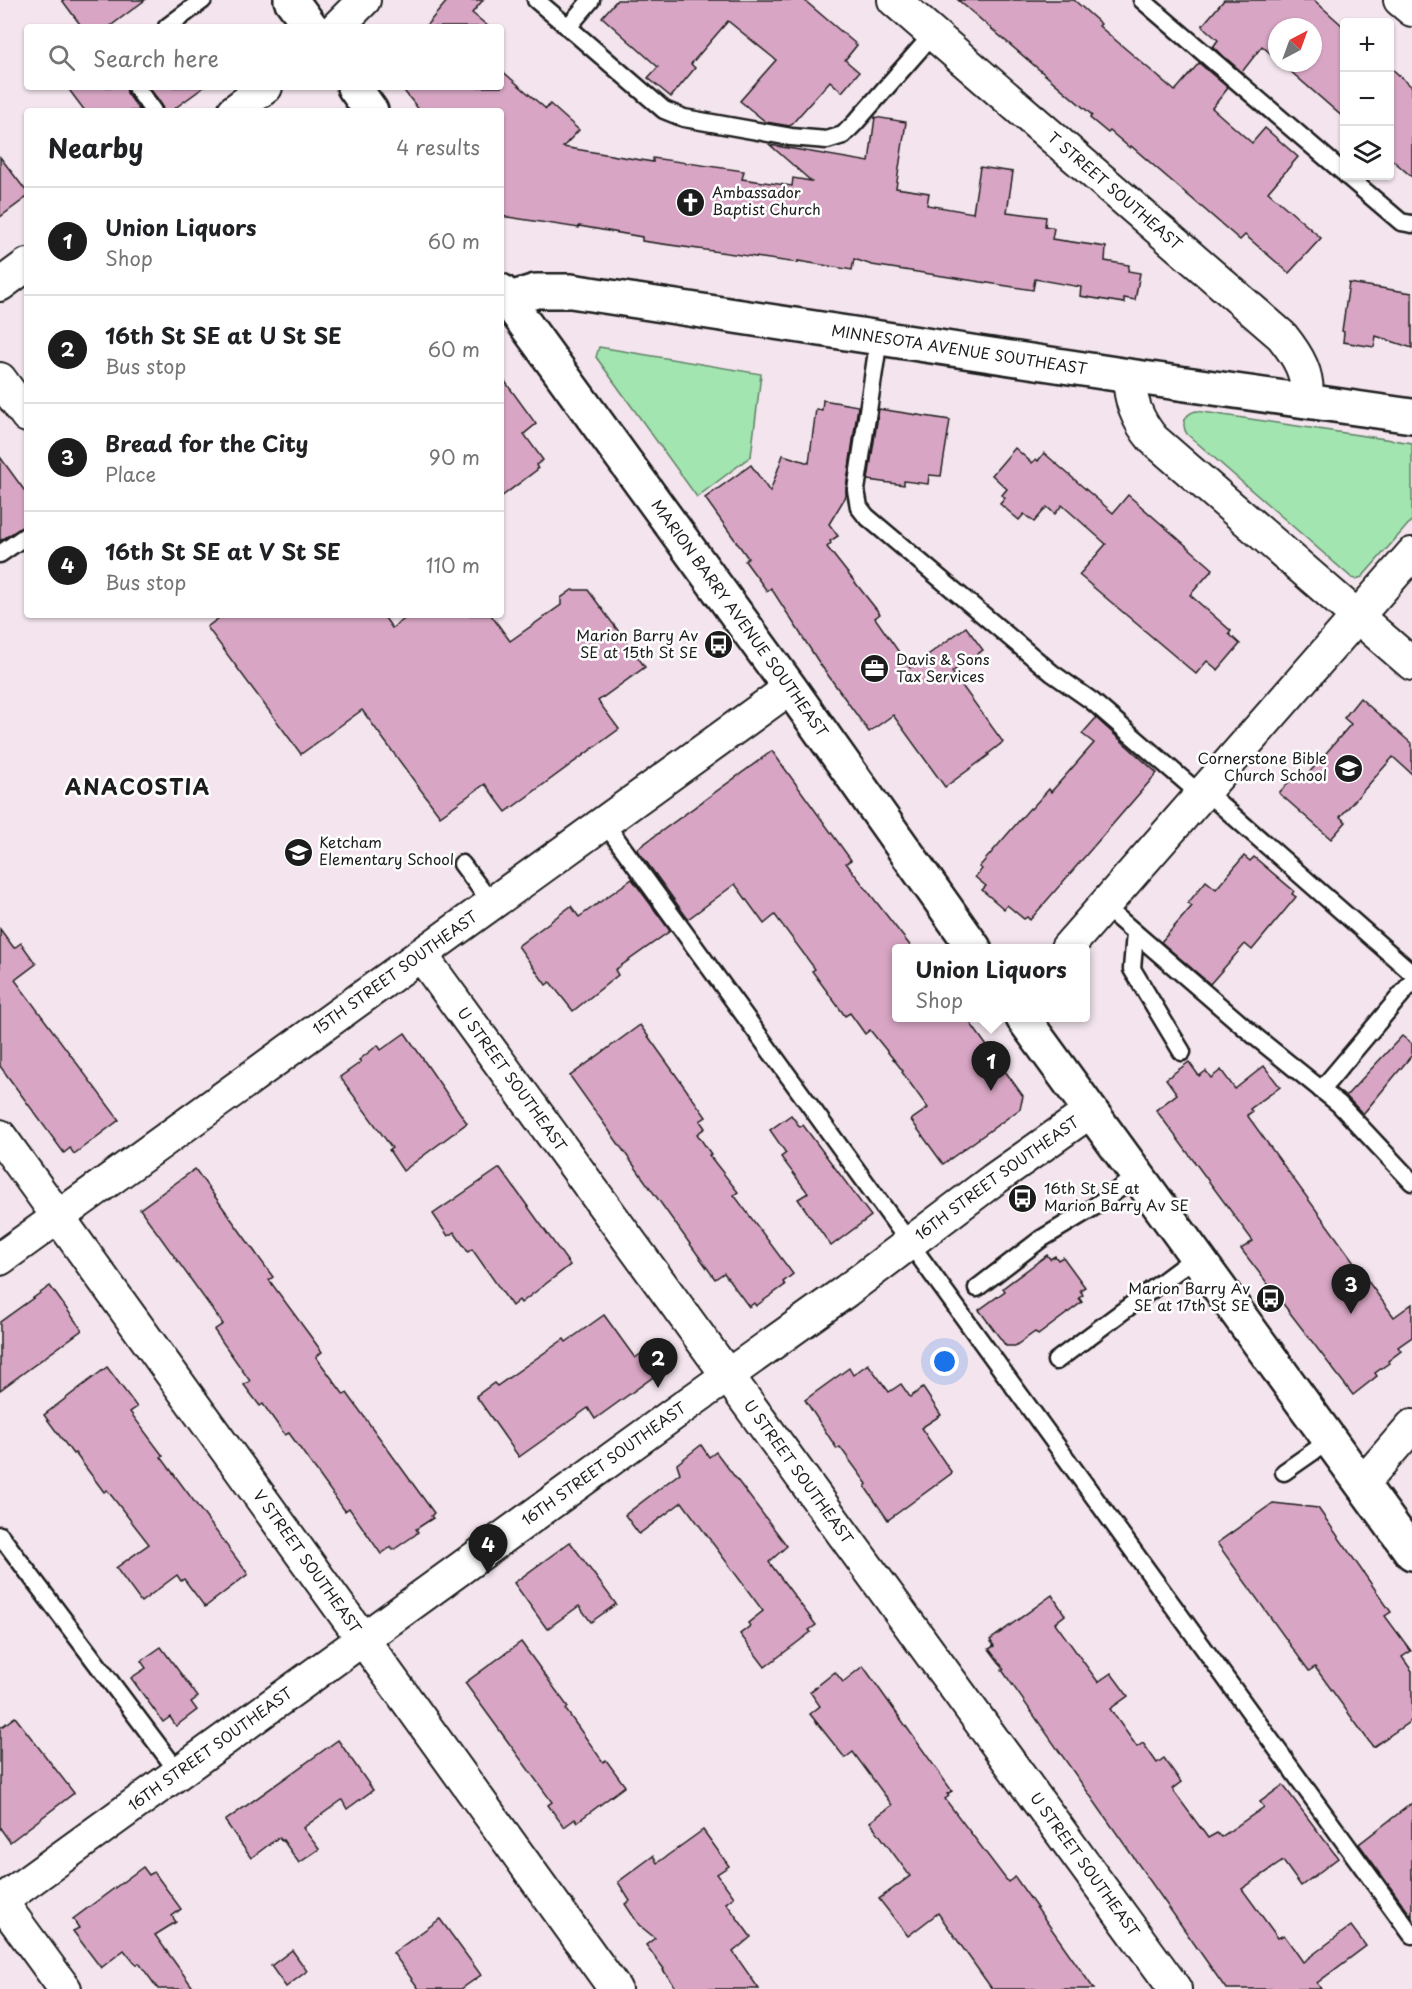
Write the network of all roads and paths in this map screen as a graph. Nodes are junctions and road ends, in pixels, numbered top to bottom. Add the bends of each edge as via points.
1 (203, 0) edge
2 (291, 0) edge
3 (363, 0) edge
4 (536, 0) edge
5 (591, 0) edge
6 (894, 0) edge
7 (1142, 0) edge
8 (1400, 0) edge
9 (1412, 10) edge
10 (171, 24) edge
11 (309, 24) edge
12 (340, 24) edge
13 (568, 27) junction
14 (933, 34) junction
15 (138, 90) edge
16 (262, 90) edge
17 (356, 90) edge
18 (151, 108) edge
19 (238, 108) edge
20 (369, 108) edge
21 (1340, 169) edge
22 (1353, 180) edge
23 (1412, 224) edge
24 (24, 267) edge
25 (0, 285) edge
26 (504, 296) edge
27 (879, 338) junction
28 (1129, 376) junction
29 (0, 379) edge
30 (1306, 401) junction
31 (24, 412) edge
32 (1412, 416) edge
33 (24, 537) edge
34 (1412, 554) edge
35 (0, 555) edge
36 (1358, 616) junction
37 (1412, 664) edge
38 (790, 688) junction
39 (1203, 793) junction
40 (604, 822) junction
41 (462, 864) dead end
42 (492, 904) junction
43 (1104, 906) junction
44 (1135, 933) junction
45 (971, 944) edge
46 (1071, 944) edge
47 (422, 955) junction
48 (1412, 973) edge
49 (1412, 982) edge
50 (1027, 1022) edge
51 (1182, 1052) dead end
52 (1321, 1090) junction
53 (1091, 1111) junction
54 (0, 1136) edge
55 (1138, 1175) junction
56 (1412, 1182) edge
57 (59, 1217) junction
58 (910, 1243) junction
59 (1197, 1256) junction
60 (0, 1259) edge
61 (977, 1288) dead end
62 (1056, 1361) dead end
63 (728, 1375) junction
64 (1412, 1426) edge
65 (1330, 1440) junction
66 (1284, 1472) dead end
67 (1362, 1484) junction
68 (0, 1535) edge
69 (1412, 1553) edge
70 (364, 1638) junction
71 (179, 1773) junction
72 (0, 1901) edge
73 (1412, 1935) edge
74 (65, 1989) edge
75 (615, 1989) edge
76 (1175, 1989) edge

1 - 10 lane
2 - 11 main road
3 - 12 street
4 - 13 lane
5 - 13 lane
6 - 14 street, T STREET SOUTHEAST
7 - 21 lane
8 - 9 street
13 - 14 lane via 664,110 684,118 827,140 843,135
14 - 30 street, T STREET SOUTHEAST via 1282,336 1304,370
15 - 18 lane
16 - 19 street
17 - 20 main road
22 - 23 lane via 1401,222
24 - 25 street
26 - 27 main road, MINNESOTA AVENUE SOUTHEAST via 558,290
26 - 38 main road, MARION BARRY AVENUE SOUTHEAST
27 - 28 main road, MINNESOTA AVENUE SOUTHEAST
27 - 39 lane via 856,490 859,507 978,612
28 - 30 main road, MINNESOTA AVENUE SOUTHEAST
28 - 36 street via 1134,410 1153,439
29 - 31 street
30 - 32 main road, MINNESOTA AVENUE SOUTHEAST
33 - 35 lane
34 - 36 street
36 - 37 street
36 - 39 street
38 - 40 street, 15TH STREET SOUTHEAST
38 - 45 main road, MARION BARRY AVENUE SOUTHEAST
39 - 43 street
39 - 48 lane
40 - 42 street, 15TH STREET SOUTHEAST
40 - 58 lane
41 - 42 lane
42 - 47 street, 15TH STREET SOUTHEAST
43 - 44 lane
43 - 46 street
44 - 51 lane via 1132,969
44 - 52 lane
47 - 57 street, 15TH STREET SOUTHEAST
47 - 63 street, U STREET SOUTHEAST
49 - 52 lane
50 - 53 main road
52 - 56 lane
53 - 55 main road
53 - 58 street, 16TH STREET SOUTHEAST
54 - 57 street, V STREET SOUTHEAST
55 - 59 main road
55 - 61 lane via 1094,1208 1041,1239
57 - 60 street, 15TH STREET SOUTHEAST
57 - 70 street, V STREET SOUTHEAST
58 - 63 street, 16TH STREET SOUTHEAST
58 - 73 lane
59 - 62 lane
59 - 65 main road
63 - 70 street, 16TH STREET SOUTHEAST
63 - 76 street, U STREET SOUTHEAST
64 - 67 street
65 - 66 lane
65 - 67 main road
67 - 69 main road
68 - 71 lane
70 - 71 street, 16TH STREET SOUTHEAST
70 - 75 street, V STREET SOUTHEAST
71 - 72 street, 16TH STREET SOUTHEAST
72 - 74 street

